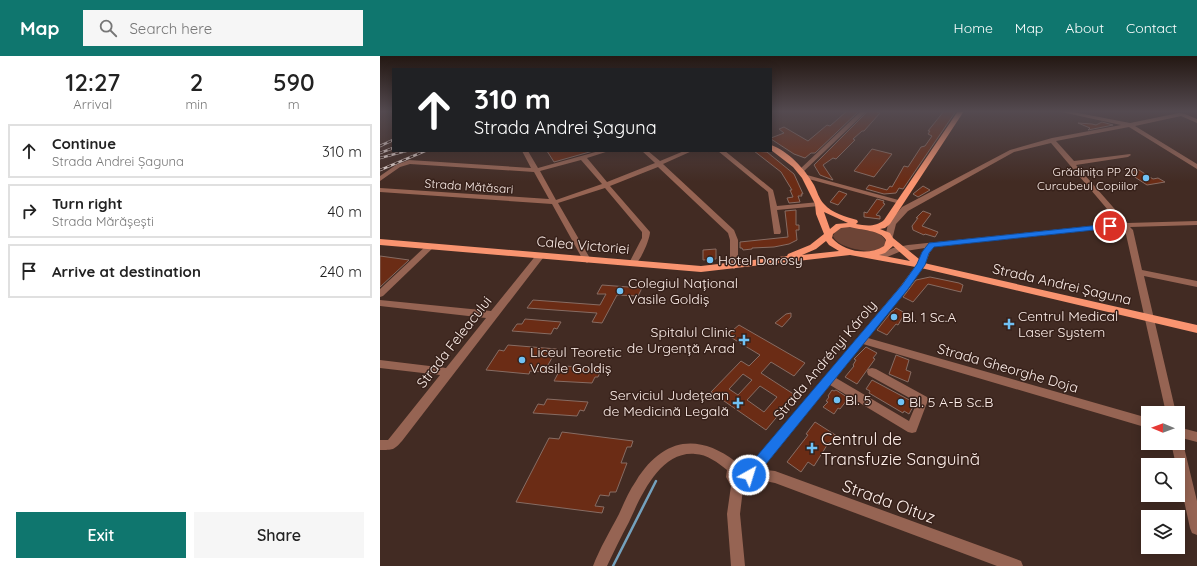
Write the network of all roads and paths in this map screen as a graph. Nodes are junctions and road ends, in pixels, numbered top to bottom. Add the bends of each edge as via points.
1 (839, 135) edge
2 (945, 135) edge
3 (1079, 135) edge
4 (1146, 135) edge
5 (1052, 140) junction
6 (772, 148) edge
7 (527, 152) edge
8 (603, 152) edge
9 (646, 152) edge
10 (687, 152) edge
11 (722, 152) edge
12 (1128, 155) dead end
13 (583, 158) junction
14 (1074, 163) junction
15 (660, 164) junction
16 (1197, 167) edge
17 (537, 170) junction
18 (801, 171) junction
19 (807, 178) junction
20 (380, 179) edge
21 (607, 186) junction
22 (380, 190) edge
23 (906, 195) junction
24 (919, 201) junction
25 (556, 202) junction
26 (900, 202) junction
27 (819, 204) junction
28 (775, 208) junction
29 (1197, 223) edge
30 (1125, 225) junction
31 (867, 228) junction
32 (777, 232) dead end
33 (828, 234) junction
34 (889, 238) junction
35 (380, 242) edge
36 (932, 244) junction
37 (431, 246) junction
38 (900, 248) junction
39 (851, 252) junction
40 (868, 255) junction
41 (540, 256) junction
42 (880, 258) junction
43 (784, 259) junction
44 (588, 260) junction
45 (633, 263) junction
46 (920, 265) junction
47 (734, 266) junction
48 (1138, 272) junction
49 (1197, 284) edge
50 (380, 294) edge
51 (380, 303) edge
52 (493, 315) junction
53 (1149, 318) junction
54 (1197, 329) edge
55 (861, 340) junction
56 (380, 364) edge
57 (448, 372) junction
58 (872, 372) dead end
59 (830, 379) junction
60 (1169, 406) edge
61 (1141, 421) edge
62 (1185, 434) edge
63 (1197, 437) edge
64 (386, 445) edge
65 (1180, 450) edge
66 (744, 471) junction
67 (1197, 528) edge
68 (600, 566) edge
69 (738, 566) edge
70 (1016, 566) edge

1 - 18 street
2 - 23 main road
3 - 5 street
4 - 16 street
5 - 14 street
5 - 24 street via 1017,149
6 - 18 main road
7 - 17 street
8 - 13 street
9 - 15 street
10 - 15 street, Strada Mătăsari
11 - 28 street via 771,191
12 - 14 street
13 - 17 street
13 - 21 street
14 - 30 street
15 - 21 street, Strada Mătăsari
15 - 47 street via 731,232 734,240
17 - 20 street via 412,162 398,166
17 - 25 street
18 - 19 main road
19 - 26 street
19 - 27 main road
21 - 25 street, Strada Mătăsari
21 - 45 street via 646,233
22 - 25 street, Strada Mătăsari
23 - 24 street
23 - 26 main road
24 - 34 street via 903,210 891,227
25 - 44 street
26 - 31 main road via 886,224
27 - 28 street
27 - 31 main road, Strada Andrei Șaguna via 828,212
27 - 33 main road
28 - 32 street
29 - 30 street
30 - 36 street
30 - 48 street via 1130,232
31 - 33 main road, Calea Victoriei via 844,225
31 - 34 main road, Strada Andrei Șaguna via 883,233
33 - 39 main road via 833,244
33 - 43 main road, Calea Victoriei via 813,247
34 - 38 main road, Strada Andrei Șaguna
34 - 40 main road via 885,250
35 - 37 main road, Calea Victoriei
36 - 38 street
36 - 46 street
37 - 41 main road, Calea Victoriei
37 - 50 street
38 - 42 street
38 - 46 main road, Strada Andrei Șaguna
39 - 40 main road, Strada Andrei Șaguna
39 - 43 main road, Calea Victoriei
40 - 42 main road, Strada Andrei Șaguna
41 - 44 main road, Calea Victoriei
41 - 52 street, Strada Feleacului
42 - 46 main road, Strada Andrei Șaguna
43 - 47 main road, Calea Victoriei
44 - 45 main road, Calea Victoriei
45 - 47 main road, Calea Victoriei via 701,269
46 - 53 main road, Strada Andrei Șaguna
46 - 55 street, Strada Andrényi Károly
48 - 49 street
48 - 53 street
51 - 52 street
52 - 57 street, Strada Feleacului
53 - 54 main road, Strada Andrei Șaguna
53 - 60 street
55 - 59 street, Strada Andrényi Károly
55 - 61 street, Strada Gheorghe Doja
56 - 57 street
57 - 64 street, Strada Feleacului
58 - 59 street via 923,400 912,428
59 - 66 street, Strada Andrényi Károly via 762,460
62 - 63 street
65 - 67 street
66 - 68 street via 713,453 699,449 684,448 666,455 640,485
66 - 69 street via 732,473 732,478 738,483 733,512
66 - 70 street, Strada Oituz via 775,477

